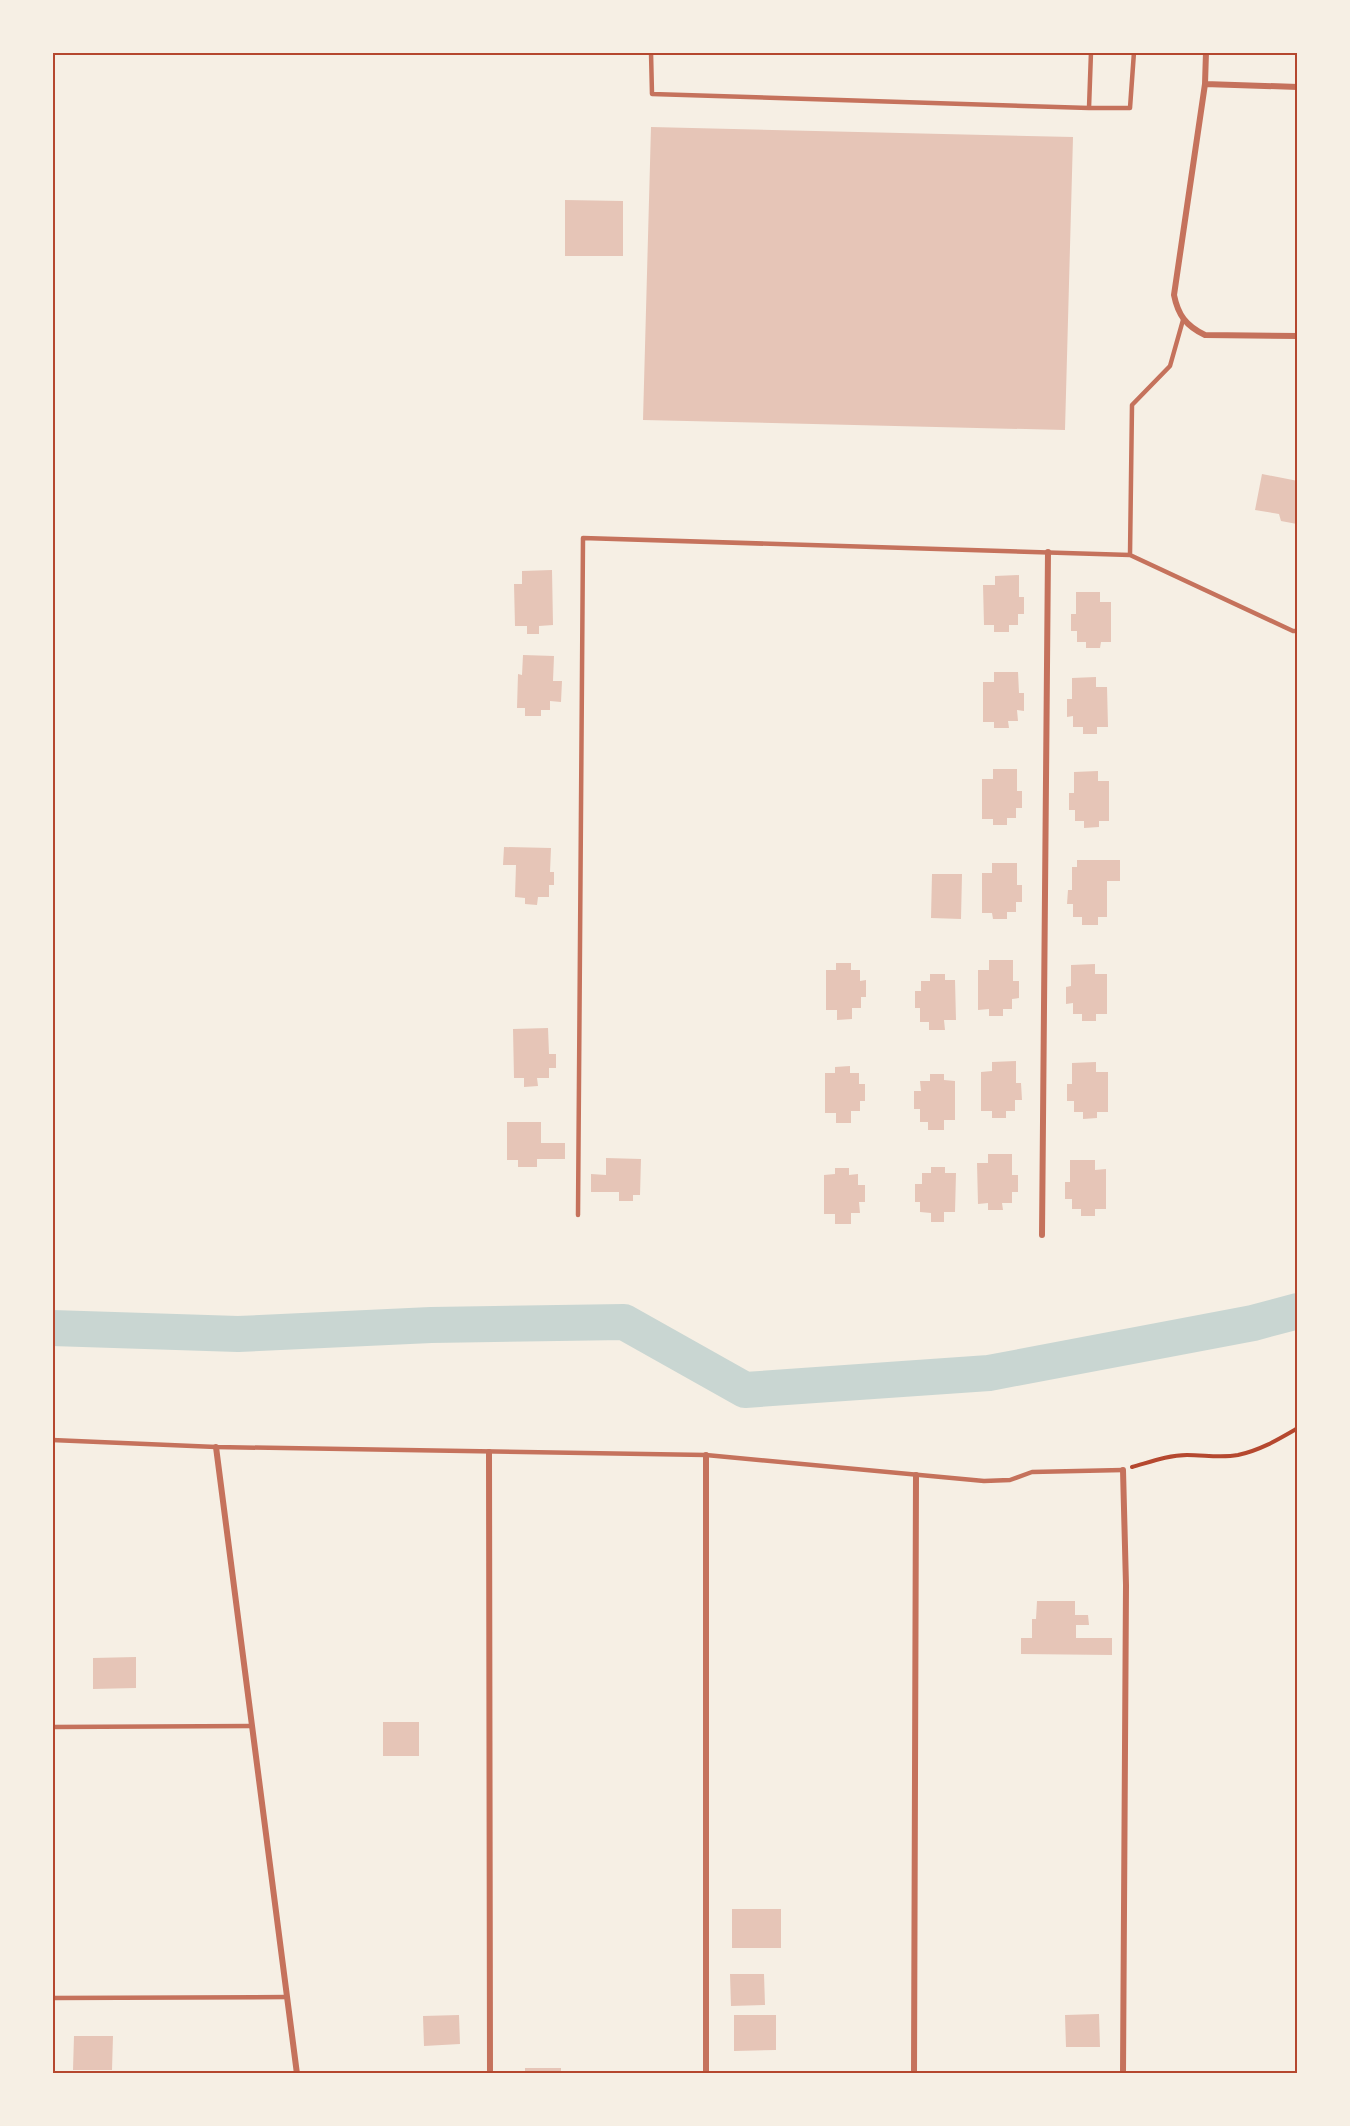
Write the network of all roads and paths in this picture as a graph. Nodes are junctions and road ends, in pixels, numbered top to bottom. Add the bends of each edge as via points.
1 (651, 52) edge
2 (1091, 52) edge
3 (1134, 52) edge
4 (1206, 52) edge
5 (1205, 84) junction
6 (1298, 87) edge
7 (1089, 108) junction
8 (1183, 320) junction
9 (1298, 336) edge
10 (1048, 552) junction
11 (1130, 555) junction
12 (1298, 631) edge
13 (578, 1215) dead end
14 (1042, 1235) dead end
15 (1298, 1428) edge
16 (52, 1440) edge
17 (216, 1447) junction
18 (489, 1452) junction
19 (706, 1455) junction
20 (1123, 1470) junction
21 (916, 1475) junction
22 (252, 1726) junction
23 (52, 1727) edge
24 (287, 1997) junction
25 (52, 1998) edge
26 (297, 2073) edge
27 (490, 2073) edge
28 (706, 2073) edge
29 (914, 2073) edge
30 (1123, 2073) edge

1 - 7 lane via 652,94
2 - 7 lane
3 - 7 lane via 1130,108
4 - 5 street
5 - 6 street
5 - 8 street via 1174,296
8 - 9 street via 1205,335
8 - 11 lane via 1170,366 1132,405
10 - 11 lane
10 - 13 lane via 583,538
10 - 14 street
11 - 12 lane
15 - 20 path via 1270,1445 1239,1455 1186,1455
16 - 17 lane
17 - 18 lane
17 - 22 street
18 - 19 lane
18 - 27 street
19 - 21 lane
19 - 28 street
20 - 21 lane via 1032,1472 1010,1480 984,1481
20 - 30 street
21 - 29 street
22 - 23 lane
22 - 24 street
24 - 25 lane
24 - 26 street

